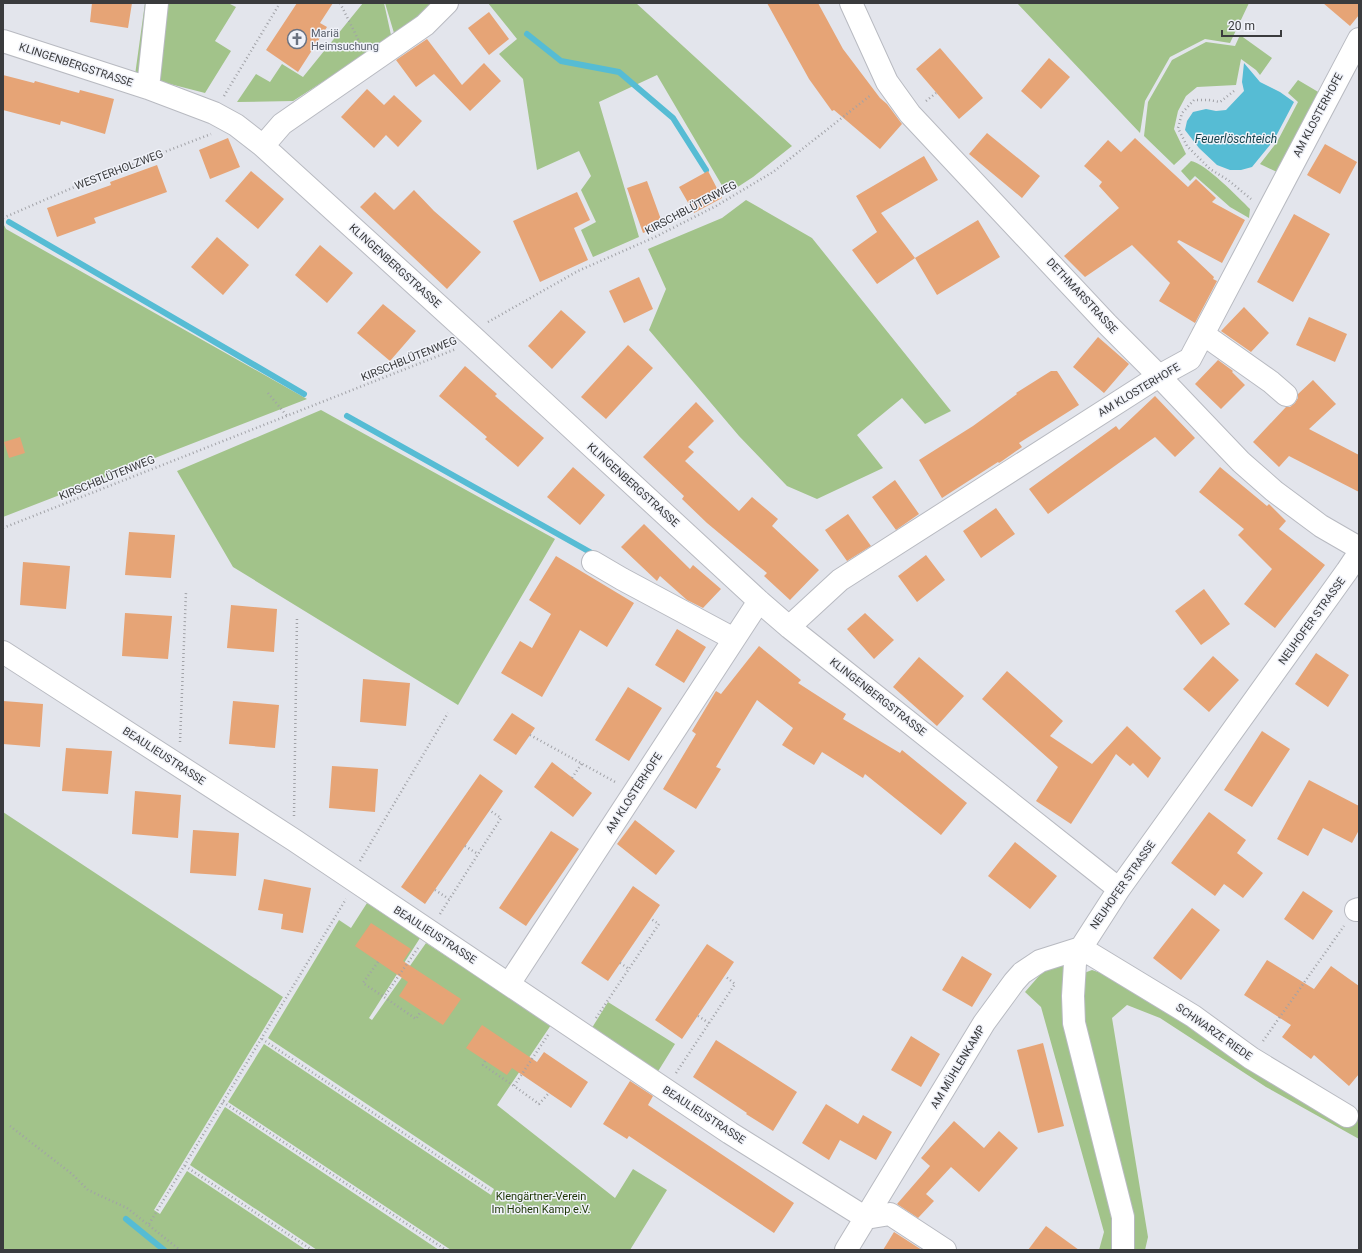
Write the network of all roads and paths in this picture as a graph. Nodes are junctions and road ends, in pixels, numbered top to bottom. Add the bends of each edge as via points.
1 (157, 3) edge
2 (280, 3) edge
3 (340, 3) edge
4 (448, 3) edge
5 (851, 3) edge
6 (1359, 39) edge
7 (3, 41) edge
8 (372, 62) junction
9 (887, 82) junction
10 (148, 88) junction
11 (1234, 91) dead end
12 (214, 114) junction
13 (236, 125) junction
14 (263, 146) junction
15 (1267, 212) junction
16 (3, 218) edge
17 (1204, 334) junction
18 (472, 336) junction
19 (1160, 376) junction
20 (268, 393) dead end
21 (1286, 395) dead end
22 (287, 416) junction
23 (3, 528) edge
24 (1359, 548) edge
25 (1359, 552) edge
26 (593, 562) dead end
27 (1353, 576) edge
28 (186, 592) dead end
29 (759, 601) junction
30 (297, 618) dead end
31 (789, 627) junction
32 (734, 639) junction
33 (3, 652) edge
34 (448, 713) dead end
35 (530, 735) dead end
36 (582, 763) junction
37 (180, 766) junction
38 (572, 778) dead end
39 (635, 792) junction
40 (490, 810) dead end
41 (294, 840) junction
42 (465, 846) dead end
43 (478, 854) junction
44 (349, 878) junction
45 (1119, 889) junction
46 (435, 890) dead end
47 (448, 899) junction
48 (1358, 910) edge
49 (651, 919) dead end
50 (429, 932) junction
51 (1080, 948) junction
52 (378, 962) dead end
53 (620, 963) dead end
54 (629, 969) junction
55 (725, 976) dead end
56 (509, 984) junction
57 (384, 997) junction
58 (421, 1011) dead end
59 (698, 1016) dead end
60 (560, 1018) junction
61 (709, 1023) junction
62 (585, 1035) junction
63 (262, 1039) junction
64 (1251, 1058) junction
65 (485, 1061) dead end
66 (514, 1086) junction
67 (665, 1090) junction
68 (548, 1093) dead end
69 (224, 1102) junction
70 (1347, 1116) dead end
71 (10, 1126) dead end
72 (185, 1166) junction
73 (489, 1190) dead end
74 (866, 1218) junction
75 (149, 1224) junction
76 (180, 1250) edge
77 (312, 1250) edge
78 (446, 1250) edge
79 (846, 1250) edge
80 (945, 1250) edge
81 (1123, 1250) edge

1 - 10 street, KLINGENBERGSTRASSE
2 - 12 path
3 - 8 path
4 - 8 street via 425,25
5 - 9 street, DETHMARSTRASSE
6 - 15 street, AM KLOSTERHOFE
7 - 10 street, KLINGENBERGSTRASSE
8 - 14 street via 282,124
9 - 18 path, KIRSCHBLÜTENWEG via 773,172 716,206 655,237 578,271 480,326
9 - 19 street, DETHMARSTRASSE via 910,114 1107,324
10 - 12 street, KLINGENBERGSTRASSE
11 - 15 path via 1220,102 1194,100 1182,113 1178,128 1187,146 1210,169
12 - 13 street, KLINGENBERGSTRASSE
13 - 14 street, KLINGENBERGSTRASSE
13 - 16 path, WESTERHOLZWEG via 79,185
14 - 18 street, KLINGENBERGSTRASSE
15 - 17 street, AM KLOSTERHOFE
17 - 19 street, AM KLOSTERHOFE via 1190,359
17 - 21 street
18 - 22 path, KIRSCHBLÜTENWEG via 466,345
18 - 29 street, KLINGENBERGSTRASSE
19 - 24 street, DETHMARSTRASSE via 1240,462 1321,526
19 - 31 street, AM KLOSTERHOFE via 840,580
20 - 22 path
22 - 23 path, KIRSCHBLÜTENWEG
25 - 27 street, NEUHOFER STRASSE
26 - 32 street
27 - 45 street, NEUHOFER STRASSE
28 - 37 path
29 - 31 street, KLINGENBERGSTRASSE
29 - 32 street, AM KLOSTERHOFE
30 - 41 path
31 - 45 street, KLINGENBERGSTRASSE
32 - 39 street, AM KLOSTERHOFE
33 - 37 street, BEAULIEUSTRASSE
34 - 44 path
35 - 36 path
36 - 38 path
36 - 39 path
37 - 41 street, BEAULIEUSTRASSE
39 - 56 street, AM KLOSTERHOFE
40 - 43 path via 500,818
41 - 44 street, BEAULIEUSTRASSE
42 - 43 path
43 - 47 path
44 - 50 street, BEAULIEUSTRASSE
44 - 63 path via 351,891
45 - 51 street, NEUHOFER STRASSE
46 - 47 path
47 - 50 path
48 - 64 path
49 - 54 path via 659,924
50 - 56 street, BEAULIEUSTRASSE
50 - 57 path
51 - 64 street, SCHWARZE RIEDE via 1193,1016
51 - 74 street, AM MÜHLENKAMP via 1040,961 1014,982 984,1023
51 - 81 street, NEUHOFER STRASSE via 1075,963 1074,1023 1123,1218
52 - 57 path via 363,983
53 - 54 path
54 - 62 path
55 - 61 path via 735,984
56 - 60 street, BEAULIEUSTRASSE
57 - 58 path via 416,1019
59 - 61 path
60 - 62 street, BEAULIEUSTRASSE
60 - 66 path
61 - 67 path
62 - 67 street, BEAULIEUSTRASSE
63 - 69 path
63 - 73 path
64 - 70 street, SCHWARZE RIEDE
65 - 66 path via 482,1065
66 - 68 path via 539,1104
67 - 74 street, BEAULIEUSTRASSE
69 - 72 path
69 - 78 path
71 - 75 path via 72,1174 88,1190 128,1208
72 - 75 path
72 - 77 path
74 - 79 street, AM MÜHLENKAMP
74 - 80 street via 890,1214
75 - 76 path

